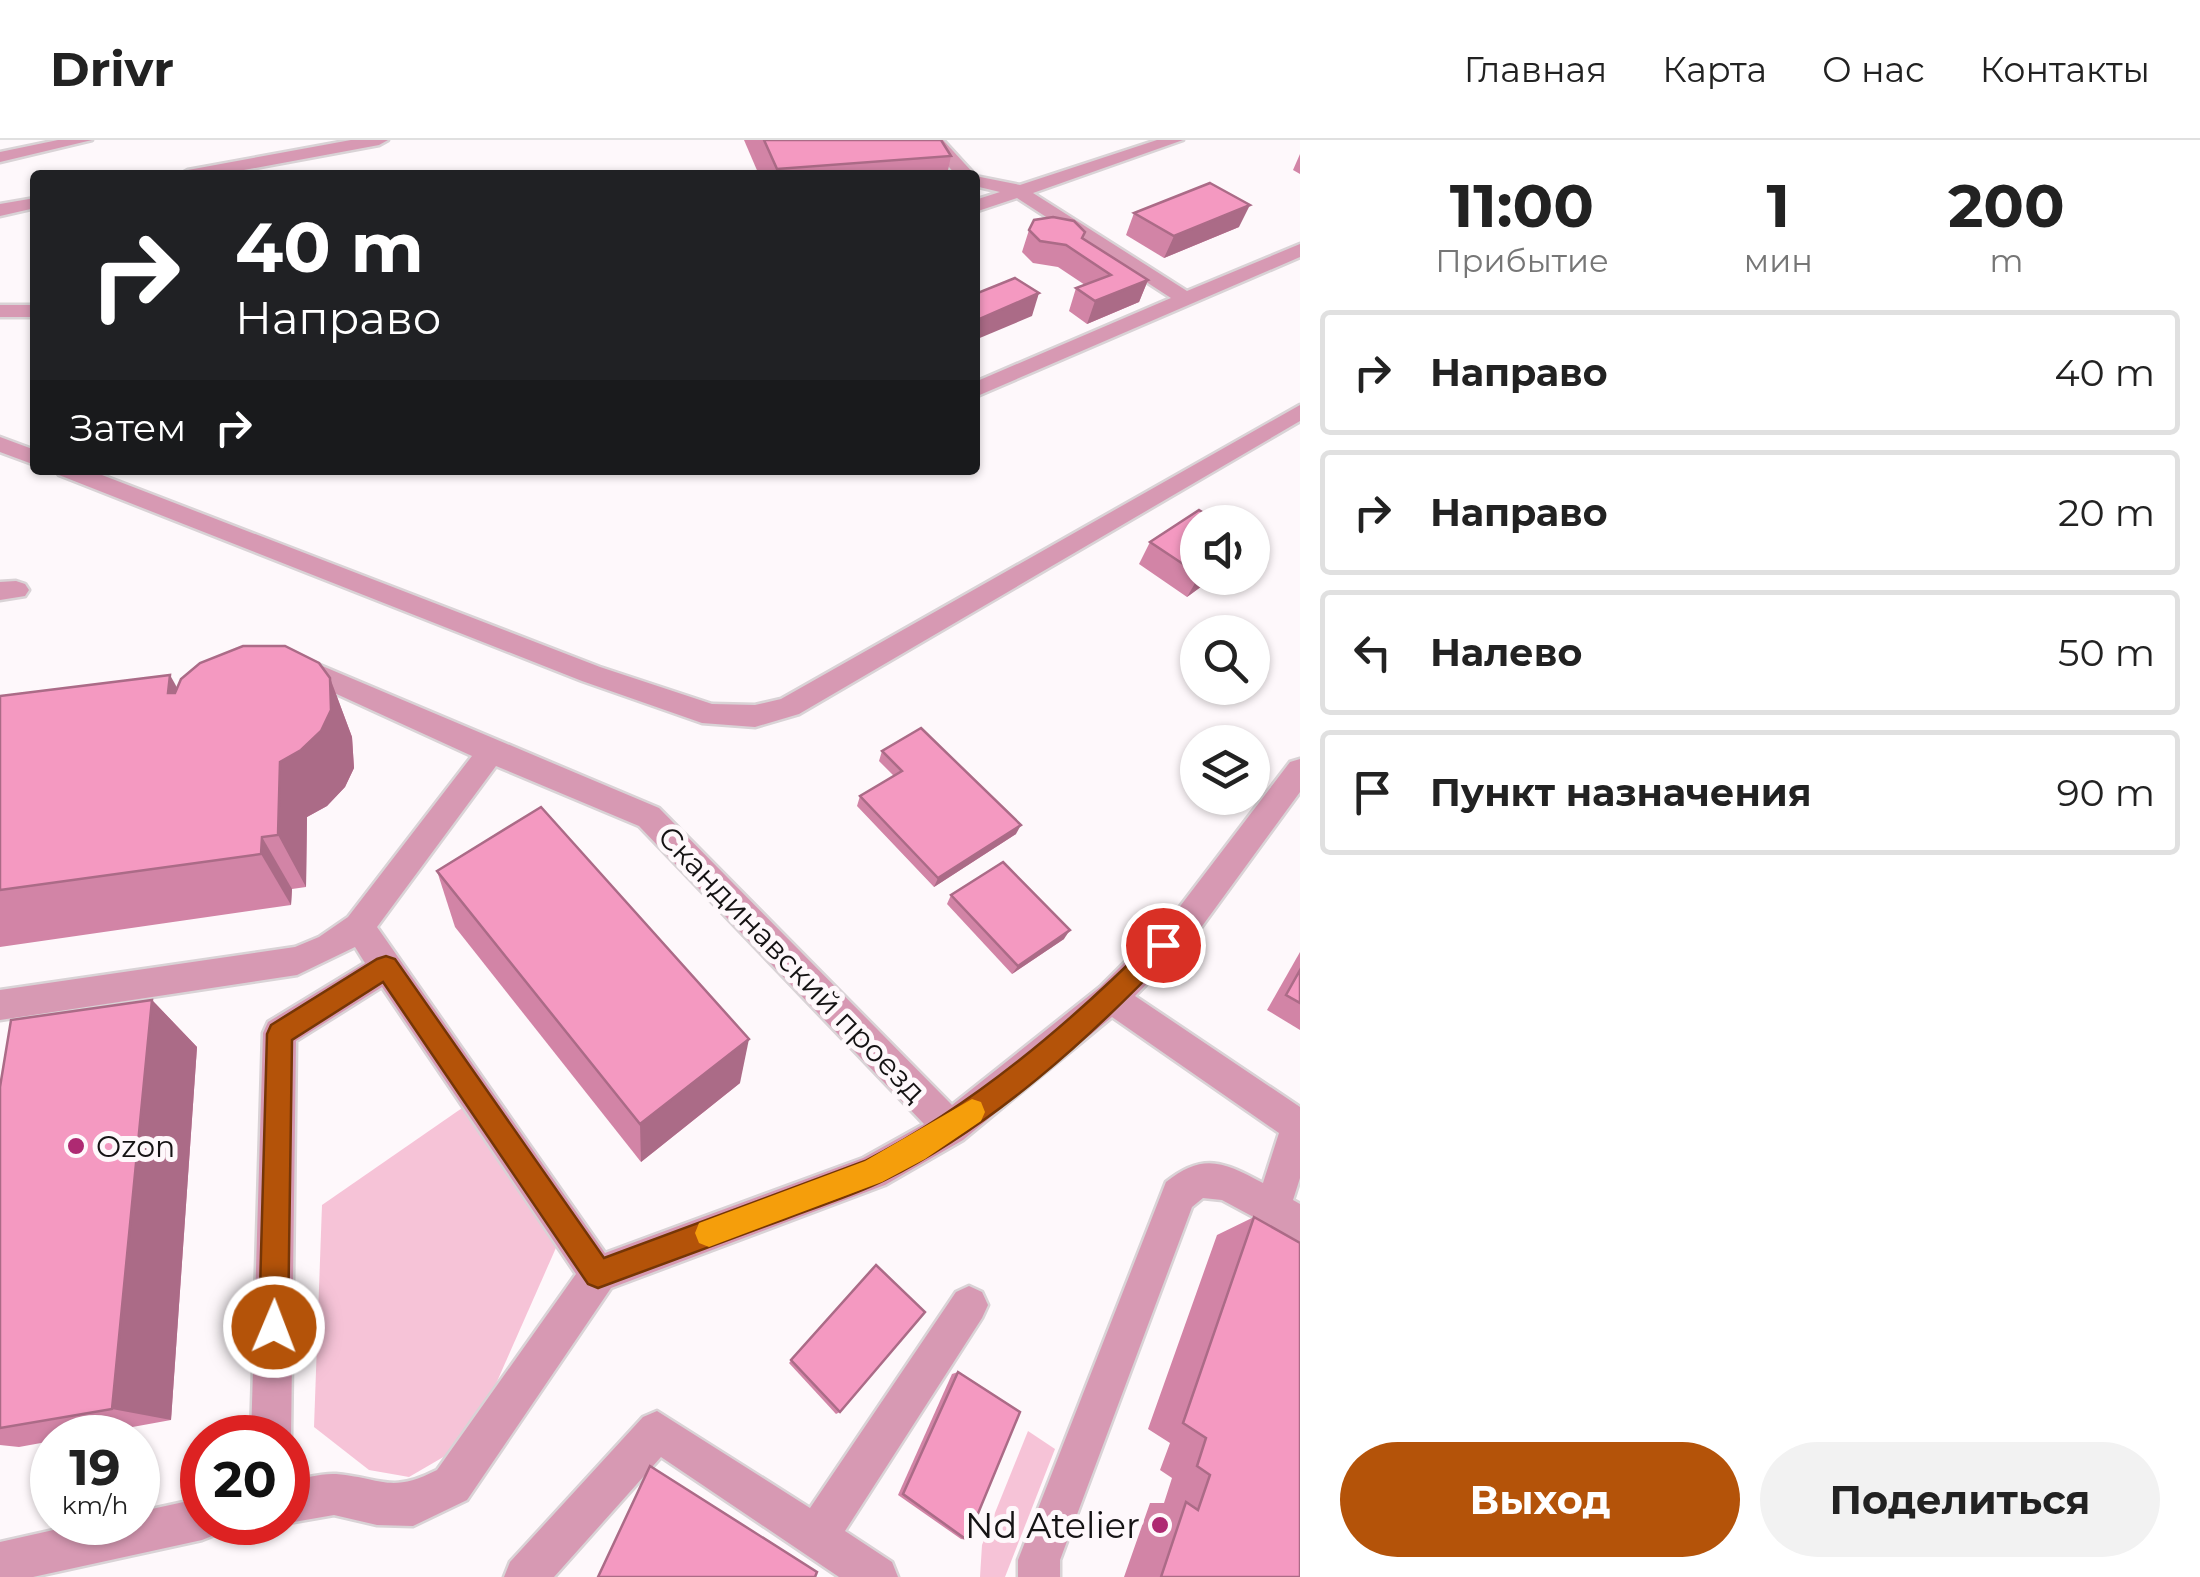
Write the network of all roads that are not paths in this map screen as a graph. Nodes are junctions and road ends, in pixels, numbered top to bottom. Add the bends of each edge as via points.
1 (82, 140) edge
2 (379, 140) edge
3 (934, 140) edge
4 (1174, 140) edge
5 (0, 157) edge
6 (215, 170) edge
7 (961, 170) edge
8 (980, 182) edge
9 (1017, 190) junction
10 (30, 204) edge
11 (980, 204) edge
12 (0, 210) edge
13 (1300, 250) edge
14 (1185, 299) junction
15 (30, 310) edge
16 (0, 311) edge
17 (980, 388) edge
18 (1300, 412) edge
19 (0, 444) edge
20 (30, 456) edge
21 (80, 475) edge
22 (271, 676) edge
23 (491, 752) junction
24 (1300, 770) edge
25 (359, 927) junction
26 (386, 967) junction
27 (1111, 998) junction
28 (0, 1005) edge
29 (1300, 1127) edge
30 (951, 1128) junction
31 (1286, 1216) edge
32 (598, 1274) junction
33 (970, 1304) dead end
34 (272, 1415) edge
35 (310, 1498) edge
36 (180, 1524) edge
37 (818, 1534) junction
38 (0, 1563) edge
39 (525, 1577) edge
40 (878, 1577) edge
41 (1039, 1577) edge

1 - 5 street
2 - 6 street
3 - 7 street
4 - 9 street
8 - 9 street
9 - 11 street
9 - 14 street
10 - 12 street
13 - 14 street
14 - 17 street
15 - 16 street
18 - 21 street via 789,707 755,716 712,715 592,674
19 - 20 street
22 - 23 street, Скандинавский проезд via 308,670
23 - 25 street
23 - 30 street, Скандинавский проезд via 649,817
24 - 27 street via 1189,919
25 - 26 street
25 - 28 street via 297,962
26 - 32 street
26 - 34 street via 280,1034
27 - 29 street
27 - 30 street
29 - 31 street
30 - 32 street via 872,1172
31 - 41 street via 1226,1183 1198,1180 1179,1195 1039,1560
32 - 35 street via 452,1485 413,1504 334,1494
33 - 37 street
36 - 38 street
37 - 39 street via 657,1430
37 - 40 street

